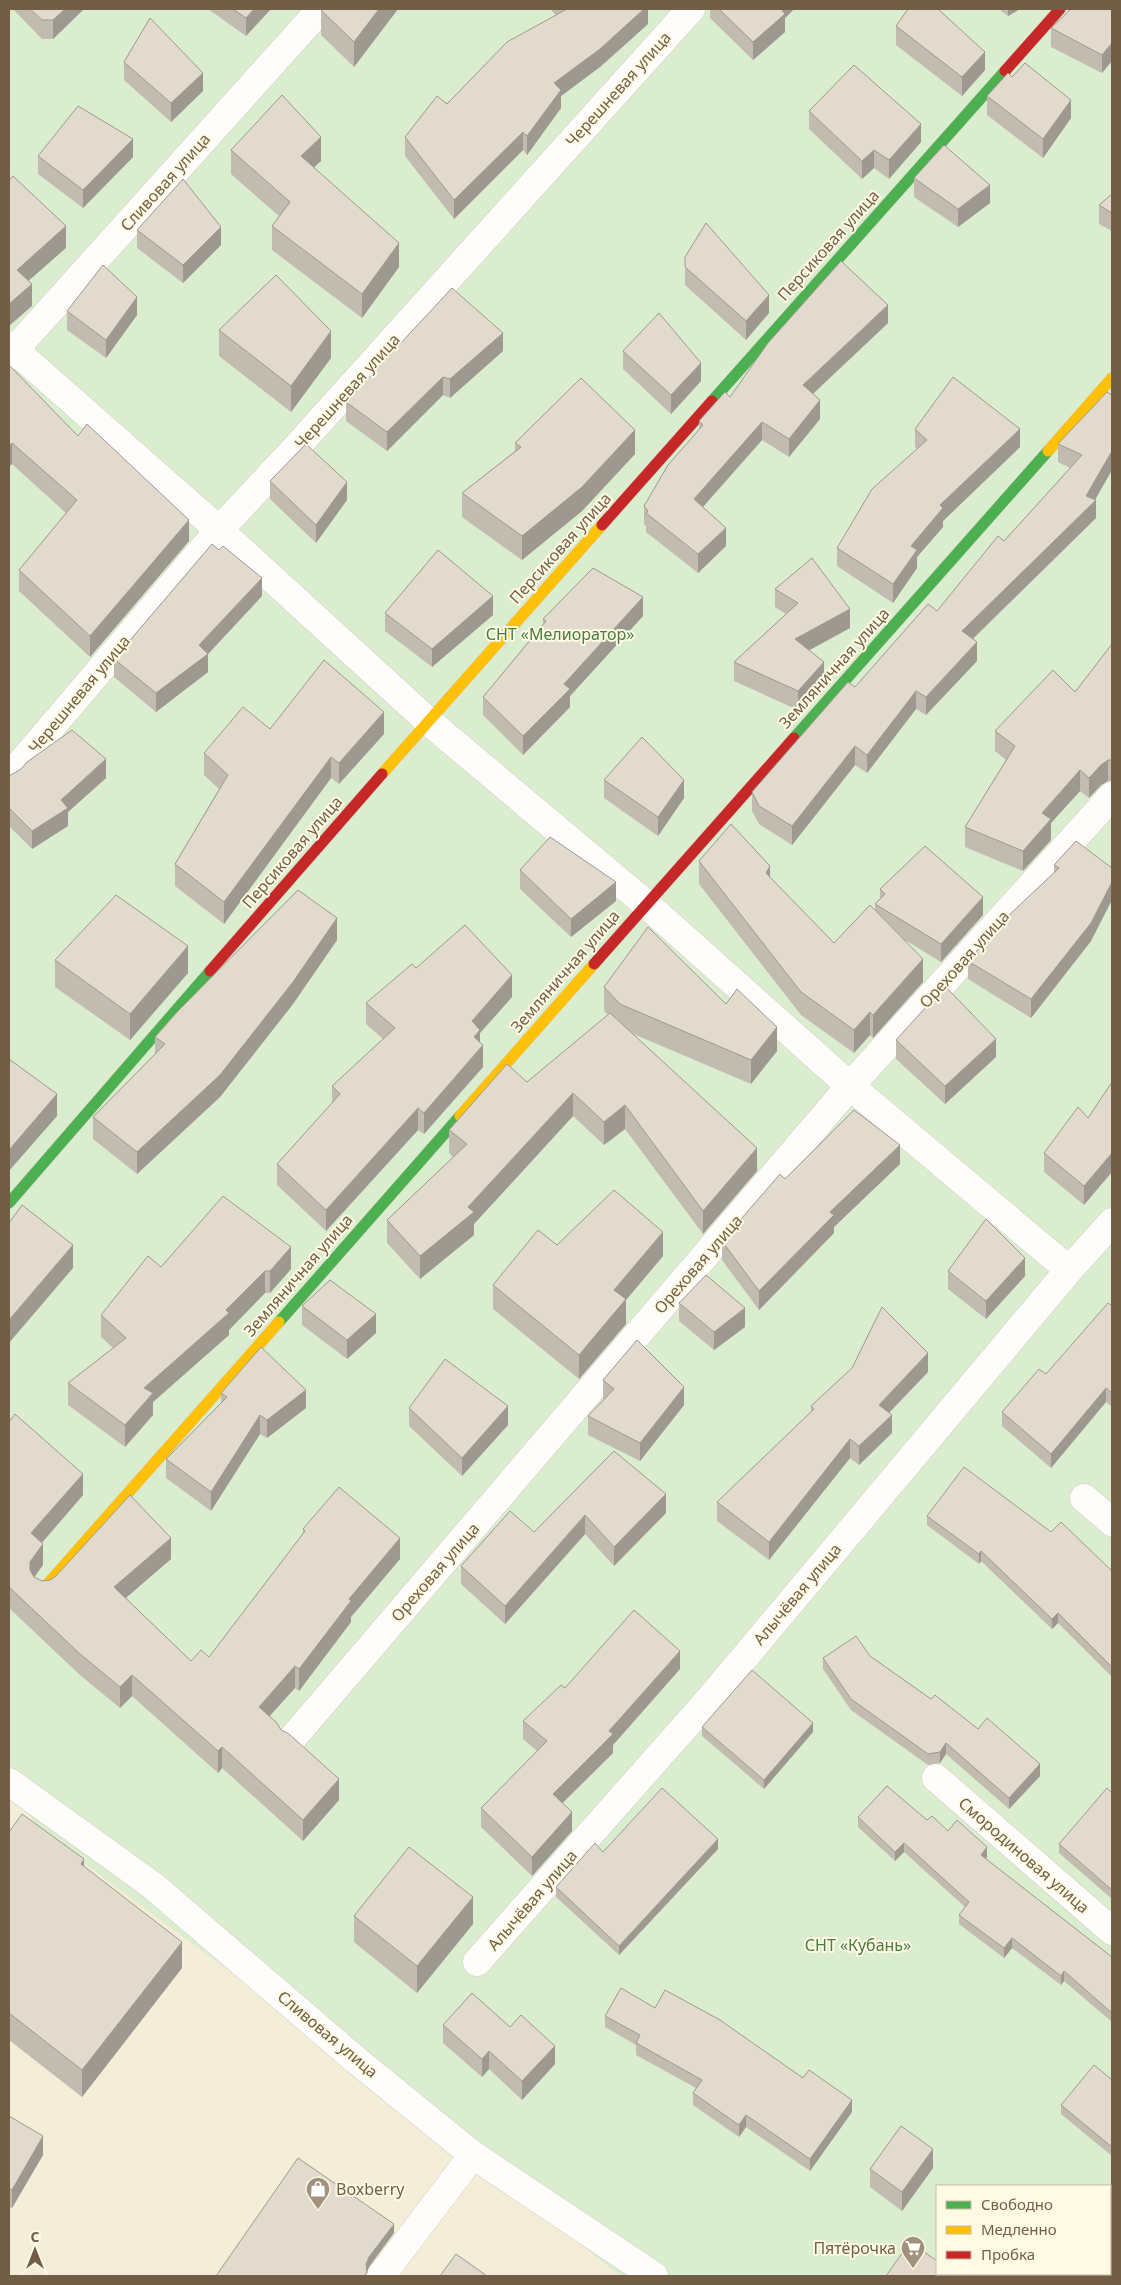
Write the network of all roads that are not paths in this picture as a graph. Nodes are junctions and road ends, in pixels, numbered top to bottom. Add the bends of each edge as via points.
1 (321, 9) edge
2 (690, 9) edge
3 (1060, 9) edge
4 (10, 350) edge
5 (1112, 378) edge
6 (218, 530) junction
7 (428, 721) junction
8 (9, 777) edge
9 (1112, 796) edge
10 (646, 904) junction
11 (850, 1086) junction
12 (9, 1203) edge
13 (1112, 1222) edge
14 (1068, 1270) junction
15 (1084, 1498) dead end
16 (1112, 1522) edge
17 (45, 1588) edge
18 (291, 1740) edge
19 (936, 1778) dead end
20 (10, 1786) edge
21 (1112, 1931) edge
22 (477, 1962) dead end
23 (473, 2155) junction
24 (381, 2276) edge
25 (654, 2276) edge

1 - 4 street, Сливовая улица
2 - 6 street, Черешневая улица
3 - 7 street, Персиковая улица
4 - 6 street
5 - 10 street, Земляничная улица
6 - 7 street
6 - 8 street, Черешневая улица
7 - 10 street
7 - 12 street, Персиковая улица
9 - 11 street, Ореховая улица
10 - 11 street
10 - 17 street, Земляничная улица
11 - 14 street
11 - 18 street, Ореховая улица
13 - 14 street, Алычёвая улица
14 - 22 street, Алычёвая улица via 713,1695
15 - 16 street
19 - 21 street, Смородиновая улица
20 - 23 street, Сливовая улица via 152,1885 356,2060
23 - 24 street
23 - 25 street, Сливовая улица

